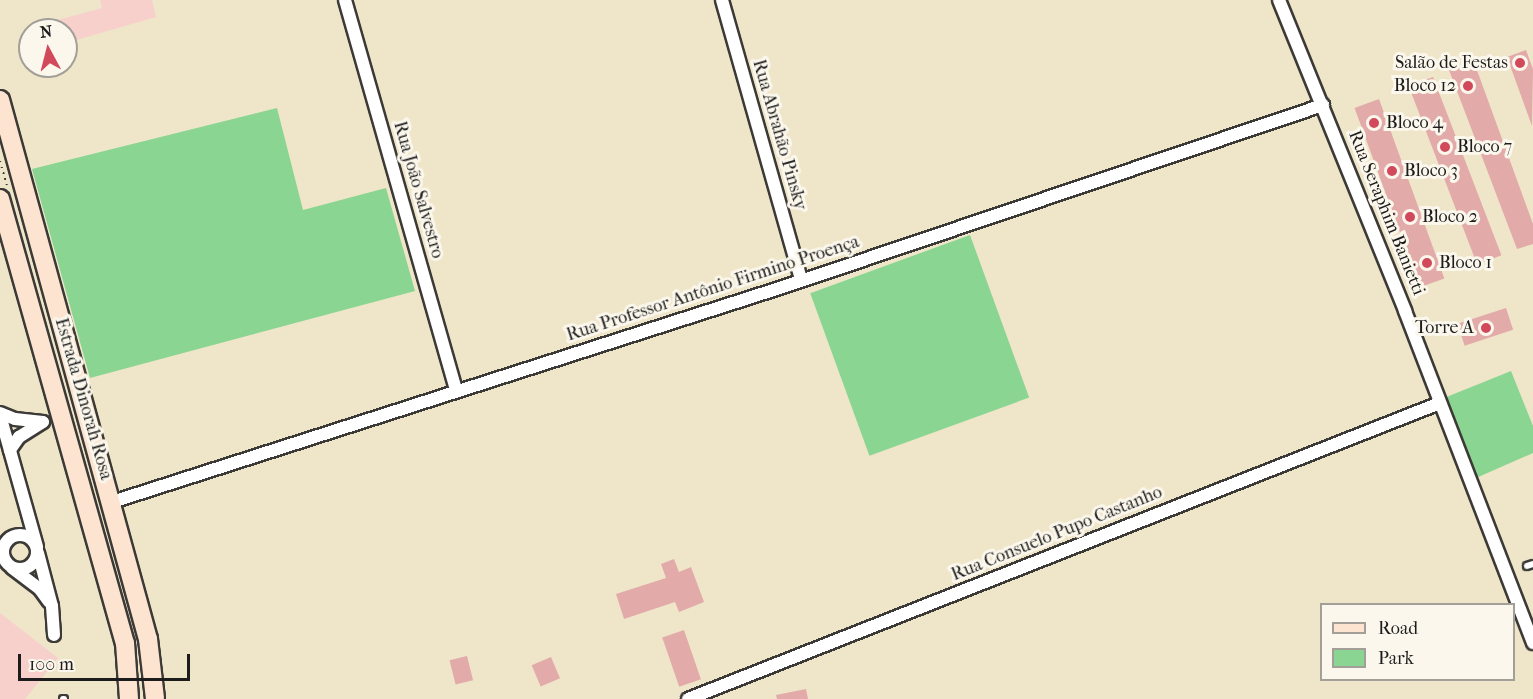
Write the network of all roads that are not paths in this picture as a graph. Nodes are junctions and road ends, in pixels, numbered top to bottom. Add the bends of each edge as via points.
1 (345, 0) edge
2 (722, 0) edge
3 (1279, 0) edge
4 (0, 100) edge
5 (1323, 105) junction
6 (0, 199) edge
7 (801, 280) junction
8 (456, 390) junction
9 (1440, 403) junction
10 (0, 414) edge
11 (0, 440) edge
12 (10, 450) junction
13 (112, 502) junction
14 (24, 506) junction
15 (4, 540) edge
16 (38, 550) junction
17 (6, 563) edge
18 (52, 606) junction
19 (54, 634) dead end
20 (1533, 643) edge
21 (132, 694) edge
22 (155, 699) edge
23 (688, 699) edge

1 - 8 street, Rua João Salvestro
2 - 7 street, Rua Abrahão Pinsky
3 - 5 street, Rua Seraphim Banietti
4 - 13 main road, Estrada Dinorah Rosa
5 - 7 street, Rua Professor Antônio Firmino Proença
5 - 9 street, Rua Seraphim Banietti
6 - 21 main road, Estrada Dinorah Rosa via 125,644
7 - 8 street, Rua Professor Antônio Firmino Proença
8 - 13 street, Rua Professor Antônio Firmino Proença
9 - 20 street, Rua Seraphim Banietti
9 - 23 street, Rua Consuelo Pupo Castanho
10 - 12 street
10 - 12 street via 43,422 19,437
11 - 12 street
12 - 14 street
13 - 22 main road, Estrada Dinorah Rosa via 148,639
14 - 15 street via 19,529
14 - 16 street
15 - 16 street via 22,535
15 - 17 street
16 - 17 street via 32,565
16 - 18 street
17 - 18 street via 39,588
18 - 19 street

